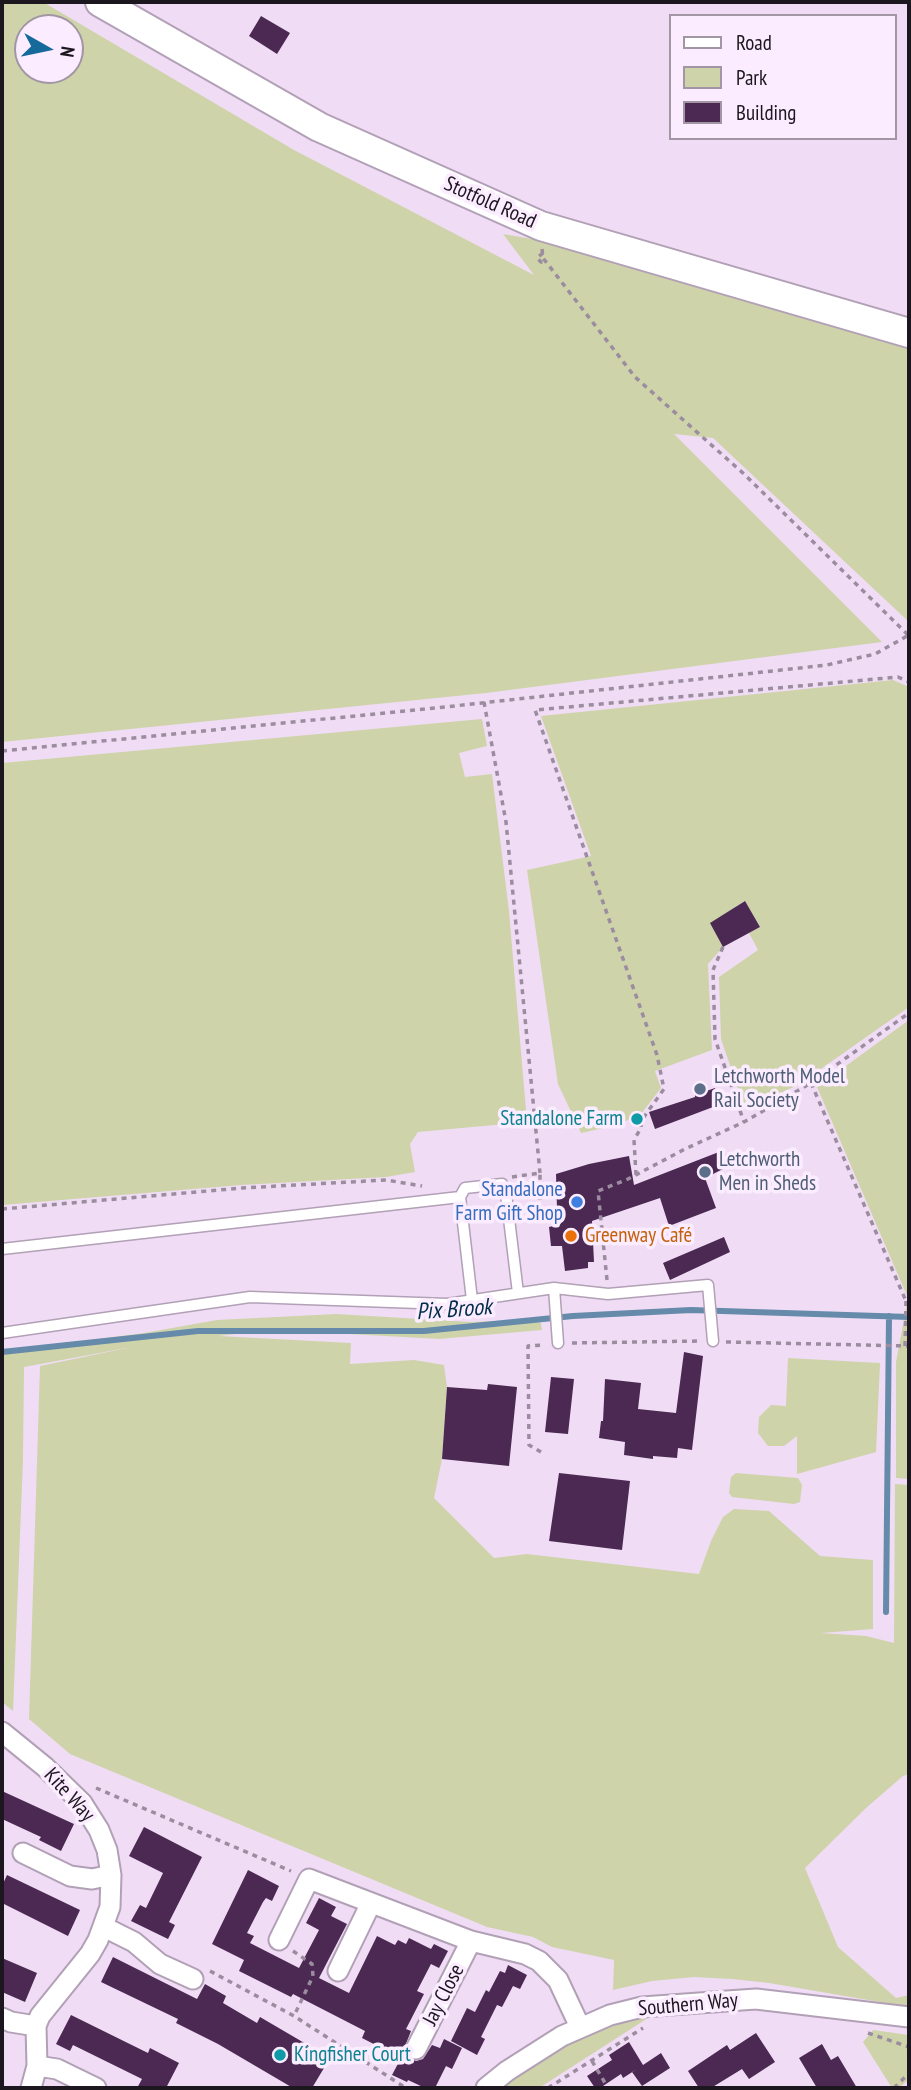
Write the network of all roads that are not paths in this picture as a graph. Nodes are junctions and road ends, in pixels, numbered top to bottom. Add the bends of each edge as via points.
1 (100, 2) edge
2 (909, 333) edge
3 (460, 1197) junction
4 (2, 1249) edge
5 (554, 1288) junction
6 (518, 1293) junction
7 (472, 1300) junction
8 (2, 1333) edge
9 (713, 1341) dead end
10 (558, 1343) dead end
11 (2, 1732) edge
12 (23, 1853) dead end
13 (111, 1875) junction
14 (371, 1902) junction
15 (104, 1927) junction
16 (279, 1940) road end
17 (471, 1941) junction
18 (338, 1970) dead end
19 (193, 1979) road end
20 (909, 2017) edge
21 (2, 2018) edge
22 (36, 2026) junction
23 (580, 2027) junction
24 (416, 2049) dead end
25 (37, 2066) junction
26 (31, 2088) edge
27 (96, 2088) edge
28 (486, 2088) edge

1 - 2 street, Stotfold Road via 135,13 320,127 542,239
3 - 4 lane
3 - 6 lane via 465,1188 502,1184
3 - 7 lane
5 - 6 lane
5 - 9 lane via 608,1294 708,1285
5 - 10 lane
6 - 7 lane
7 - 8 lane via 447,1304 250,1297
11 - 13 street, Kite Way via 82,1803 99,1830
12 - 13 street via 71,1876 92,1879
13 - 15 street, Kite Way
14 - 16 street, Jay Close via 309,1879
14 - 17 street, Jay Close
14 - 18 street
15 - 19 street via 134,1942 160,1964
15 - 22 street, Kite Way via 90,1954
17 - 23 street, Jay Close via 539,1961 558,1980
17 - 24 street, Jay Close
20 - 23 street, Southern Way via 756,1999 642,2007
21 - 22 street
22 - 25 street
23 - 28 street, Southern Way
25 - 26 street
25 - 27 street via 57,2069

